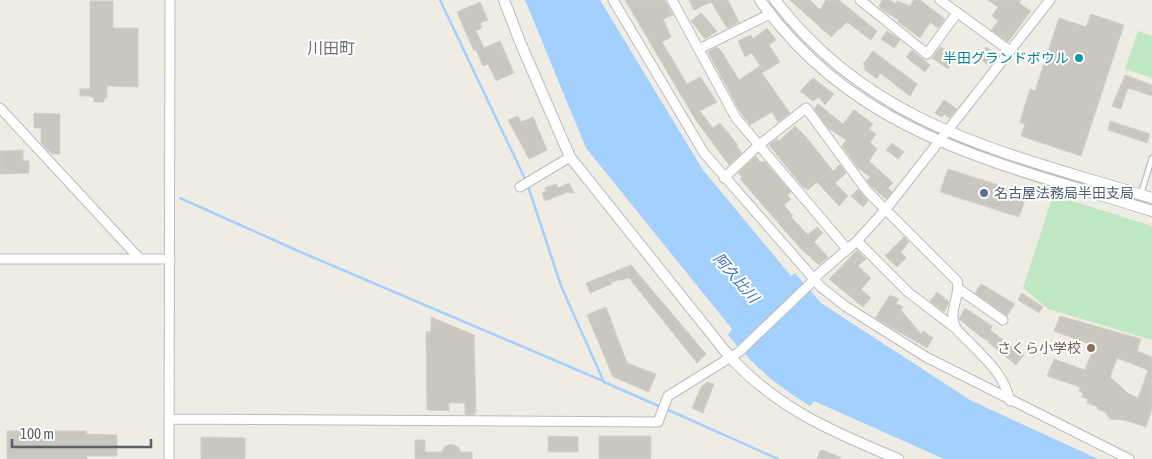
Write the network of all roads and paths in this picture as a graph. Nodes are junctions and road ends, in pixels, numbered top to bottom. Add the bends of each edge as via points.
1 (170, 0) edge
2 (504, 0) edge
3 (613, 0) edge
4 (672, 0) edge
5 (760, 0) edge
6 (775, 0) edge
7 (860, 0) edge
8 (940, 0) edge
9 (1050, 0) edge
10 (957, 13) junction
11 (770, 14) junction
12 (699, 50) junction
13 (1010, 51) junction
14 (0, 108) edge
15 (947, 132) junction
16 (938, 142) junction
17 (759, 145) junction
18 (570, 157) junction
19 (1152, 158) edge
20 (724, 178) junction
21 (520, 187) dead end
22 (1141, 194) junction
23 (1152, 198) edge
24 (886, 209) junction
25 (1152, 211) edge
26 (857, 241) junction
27 (847, 248) junction
28 (0, 259) edge
29 (140, 259) junction
30 (170, 260) junction
31 (811, 281) junction
32 (959, 289) junction
33 (1003, 320) dead end
34 (957, 330) junction
35 (734, 354) junction
36 (1010, 401) junction
37 (170, 419) junction
38 (169, 459) edge
39 (898, 459) edge
40 (1129, 459) edge

1 - 30 street
2 - 18 street
3 - 20 street via 704,153
4 - 12 street
5 - 11 street
6 - 15 street via 802,33 845,73 889,104
7 - 10 street via 927,54
8 - 10 street
9 - 13 street
10 - 13 street
11 - 12 street
11 - 16 street via 819,66 859,99
12 - 17 street via 732,112
13 - 15 street
14 - 29 street
15 - 16 street
15 - 22 street
16 - 24 street
16 - 25 street
17 - 20 street
17 - 24 street via 806,108 868,191
17 - 27 street
18 - 21 street
18 - 35 street
19 - 22 lane
20 - 31 street
22 - 23 street
24 - 26 street
24 - 32 street via 952,274
26 - 27 street
26 - 34 street via 908,292
27 - 31 street
28 - 29 street
29 - 30 street
30 - 37 street
31 - 35 street
31 - 36 street via 926,357
32 - 33 street
32 - 34 street via 953,315
34 - 36 street via 994,367 1006,386
35 - 37 street via 668,396 658,422
35 - 39 street via 755,383 781,403 841,436
36 - 40 street
37 - 38 street

